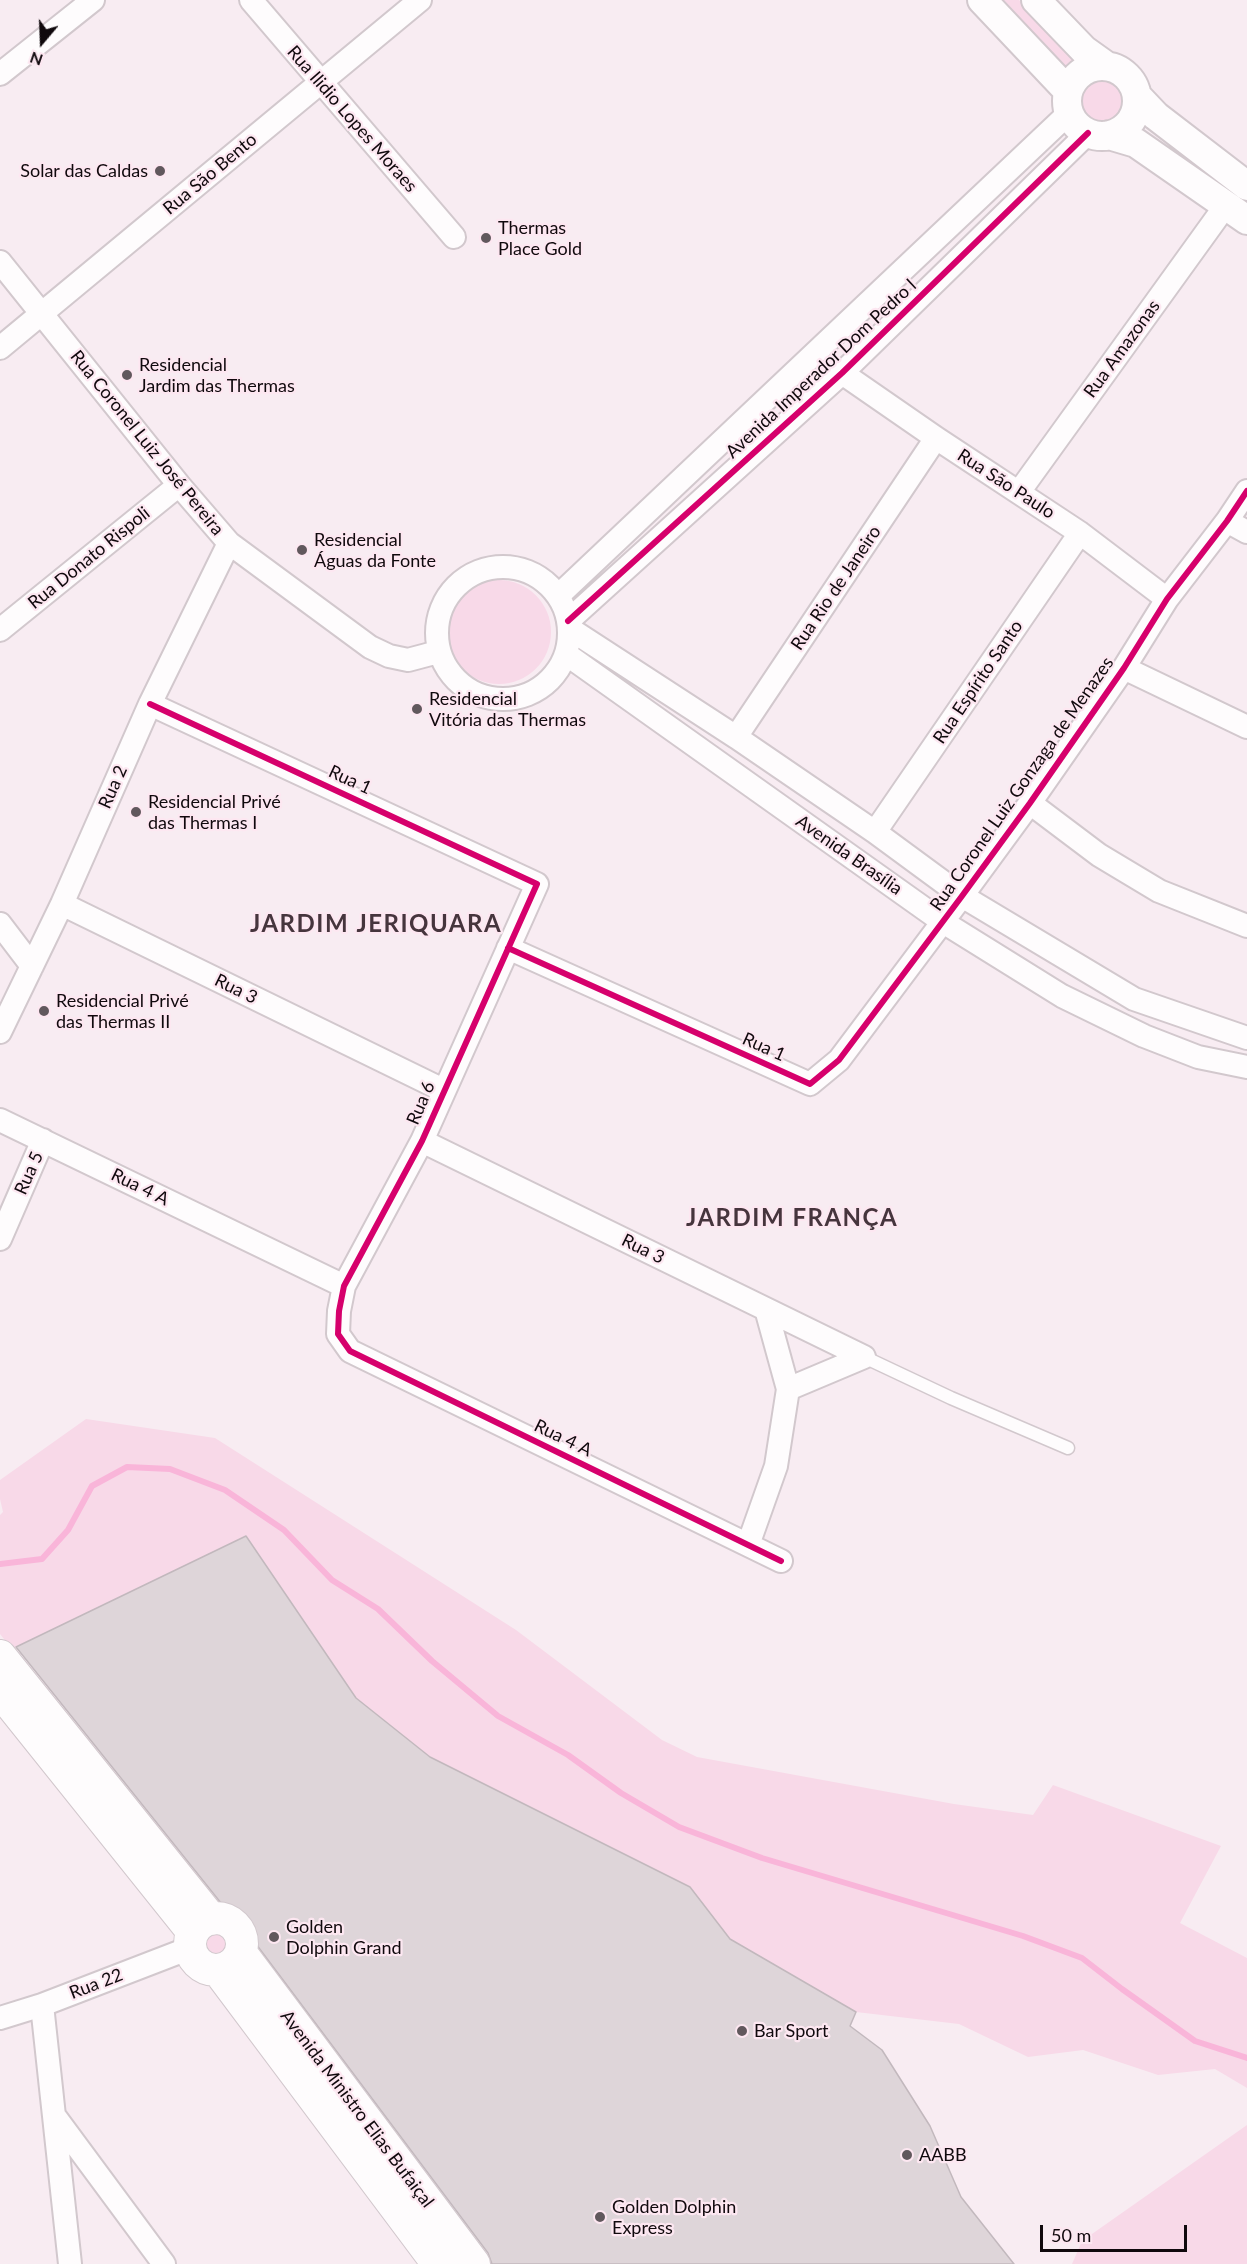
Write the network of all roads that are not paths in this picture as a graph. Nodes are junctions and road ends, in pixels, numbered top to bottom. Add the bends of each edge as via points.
1 (93, 0) edge
2 (251, 0) edge
3 (420, 0) edge
4 (982, 0) edge
5 (1036, 0) edge
6 (1105, 65) junction
7 (0, 74) edge
8 (320, 81) junction
9 (1137, 96) junction
10 (1083, 118) junction
11 (1247, 186) edge
12 (1236, 213) edge
13 (454, 237) dead end
14 (0, 262) edge
15 (43, 314) junction
16 (0, 348) edge
17 (842, 373) junction
18 (936, 438) junction
19 (179, 485) junction
20 (1247, 491) edge
21 (1019, 492) junction
22 (1227, 521) junction
23 (1247, 532) edge
24 (1080, 533) junction
25 (229, 543) junction
26 (558, 596) junction
27 (1167, 599) junction
28 (569, 625) junction
29 (0, 630) edge
30 (438, 652) junction
31 (566, 654) junction
32 (1124, 668) junction
33 (150, 704) junction
34 (1247, 728) edge
35 (736, 737) junction
36 (1030, 803) junction
37 (875, 832) junction
38 (537, 884) joint
39 (962, 896) junction
40 (62, 904) junction
41 (942, 922) junction
42 (0, 924) edge
43 (1247, 926) edge
44 (508, 948) junction
45 (32, 966) junction
46 (0, 1032) edge
47 (1247, 1038) edge
48 (1247, 1067) edge
49 (810, 1084) joint
50 (443, 1090) junction
51 (0, 1120) edge
52 (43, 1140) junction
53 (422, 1141) junction
54 (0, 1239) edge
55 (344, 1286) junction
56 (766, 1309) junction
57 (338, 1334) joint
58 (864, 1357) junction
59 (788, 1389) junction
60 (1068, 1448) dead end
61 (748, 1545) junction
62 (781, 1561) dead end
63 (0, 1656) edge
64 (0, 1691) edge
65 (198, 1933) junction
66 (229, 1961) junction
67 (42, 2005) junction
68 (0, 2018) edge
69 (55, 2117) junction
70 (70, 2264) edge
71 (164, 2264) edge
72 (438, 2264) edge
73 (474, 2264) edge

1 - 7 street
2 - 8 street, Rua Ilidio Lopes Moraes
3 - 8 street, Rua São Bento
4 - 10 street
5 - 6 street via 1084,50
6 - 9 street via 1126,75
6 - 10 street via 1093,66 1073,80
8 - 13 street, Rua Ilidio Lopes Moraes
8 - 15 street, Rua São Bento
9 - 10 street via 1133,117 1119,132
9 - 11 street via 1156,116
10 - 12 street via 1136,142
10 - 17 street, Avenida Imperador Dom Pedro l
10 - 26 street, Avenida Imperador Dom Pedro l
12 - 21 street, Rua Amazonas
14 - 15 street, Rua Coronel Luiz José Pereira
15 - 16 street, Rua São Bento
15 - 19 street, Rua Coronel Luiz José Pereira
17 - 18 street, Rua São Paulo
17 - 28 street, Avenida Imperador Dom Pedro l
18 - 21 street, Rua São Paulo
18 - 35 street, Rua Rio de Janeiro
19 - 25 street, Rua Coronel Luiz José Pereira
19 - 29 street, Rua Donato Rispoli
20 - 22 street, Rua Coronel Luiz Gonzaga de Menazes
21 - 24 street, Rua São Paulo
22 - 23 street
22 - 27 street, Rua Coronel Luiz Gonzaga de Menazes
24 - 27 street, Rua São Paulo
24 - 37 street, Rua Espírito Santo
25 - 30 street, Rua Coronel Luiz José Pereira via 370,647 408,660
25 - 33 street, Rua 2
26 - 28 street
26 - 30 street via 544,581 525,571 505,567 484,569 465,578 450,592 440,610
27 - 32 street, Rua Coronel Luiz Gonzaga de Menazes
28 - 31 street
28 - 35 street, Avenida Brasília
30 - 31 street via 462,686 481,696 502,700 523,697 542,688 557,673
31 - 41 street, Avenida Brasília
32 - 34 street
32 - 36 street, Rua Coronel Luiz Gonzaga de Menazes
33 - 38 street, Rua 1
33 - 40 street, Rua 2
35 - 37 street, Avenida Brasília
36 - 39 street, Rua Coronel Luiz Gonzaga de Menazes
36 - 43 street via 1099,855 1160,891
37 - 39 street, Avenida Brasília
38 - 44 street, Rua 6
39 - 41 street, Rua Coronel Luiz Gonzaga de Menazes
39 - 47 street, Avenida Brasília via 1134,999
40 - 45 street, Rua 2
40 - 50 street, Rua 3
41 - 48 street, Avenida Brasília via 1062,996 1144,1036 1198,1057
41 - 49 street, Rua Coronel Luiz Gonzaga de Menazes via 839,1060
42 - 45 street
44 - 49 street, Rua 1
44 - 50 street, Rua 6
45 - 46 street, Rua 2
50 - 53 street, Rua 6
51 - 52 street, Rua 4 A
52 - 54 street, Rua 5
52 - 55 street, Rua 4 A
53 - 55 street, Rua 6
53 - 56 street, Rua 3
55 - 57 street, Rua 6
56 - 58 street, Rua 3
56 - 59 street
57 - 61 street, Rua 4 A via 350,1351
58 - 59 street
58 - 60 lane
59 - 61 street via 776,1466
61 - 62 street, Rua 4 A
63 - 65 main road
64 - 65 main road
65 - 66 main road via 197,1961 203,1966
65 - 66 main road via 226,1920 233,1924 241,1938
65 - 67 street, Rua 22
66 - 72 main road, Avenida Ministro Elias Bufaiçal
66 - 73 main road, Avenida Ministro Elias Bufaiçal
67 - 68 street, Rua 22
67 - 69 street
69 - 70 street
69 - 71 street

